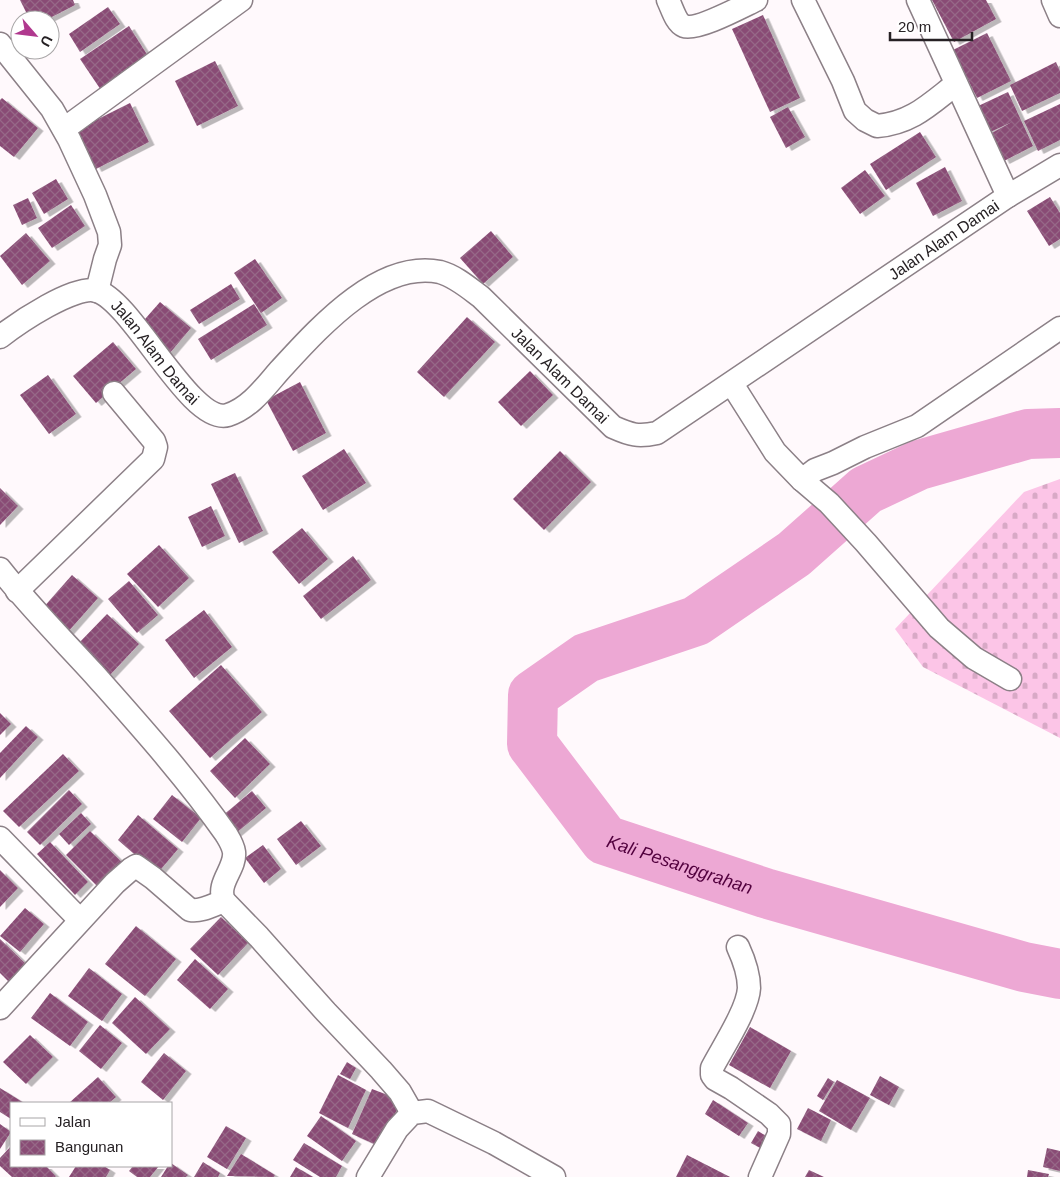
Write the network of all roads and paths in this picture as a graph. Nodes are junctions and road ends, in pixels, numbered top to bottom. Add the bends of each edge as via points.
1 (241, 0) edge
2 (668, 0) edge
3 (756, 0) edge
4 (803, 0) edge
5 (918, 0) edge
6 (1053, 0) edge
7 (1060, 16) edge
8 (0, 44) edge
9 (956, 84) junction
10 (64, 129) junction
11 (1060, 165) edge
12 (1008, 196) junction
13 (100, 293) junction
14 (1060, 328) edge
15 (0, 337) edge
16 (732, 384) junction
17 (114, 393) dead end
18 (802, 480) junction
19 (0, 569) edge
20 (17, 591) junction
21 (1010, 679) dead end
22 (0, 838) edge
23 (224, 901) junction
24 (80, 920) junction
25 (738, 947) dead end
26 (0, 1008) edge
27 (412, 1113) junction
28 (368, 1177) edge
29 (554, 1177) edge
30 (760, 1177) edge

1 - 10 street
2 - 3 street via 678,22 688,27 699,26
4 - 9 street via 855,111 865,120 878,126 909,118
5 - 9 street
6 - 7 street
8 - 10 street
9 - 12 street
10 - 13 street via 108,232 110,245 104,259
11 - 12 street, Jalan Alam Damai
12 - 16 street, Jalan Alam Damai
13 - 15 street via 86,291 65,298 25,318
13 - 16 street, Jalan Alam Damai via 116,304 194,399 204,408 226,416 253,400 314,333 349,304 376,284 422,270 441,272 481,297 594,410 613,427 629,434 657,433
14 - 18 street via 917,426 815,470
16 - 18 street via 775,452
17 - 20 street via 154,441 153,459
18 - 21 street via 829,502 939,628 974,658
19 - 20 street
20 - 23 street via 168,760 226,834 232,844 234,858 223,884
22 - 24 street
23 - 24 street via 196,911 190,910 136,866
23 - 27 street via 382,1070
24 - 26 street
25 - 30 street via 747,969 747,1000 712,1068 712,1075 779,1124 779,1134
27 - 28 street via 397,1129
27 - 29 street via 428,1111

